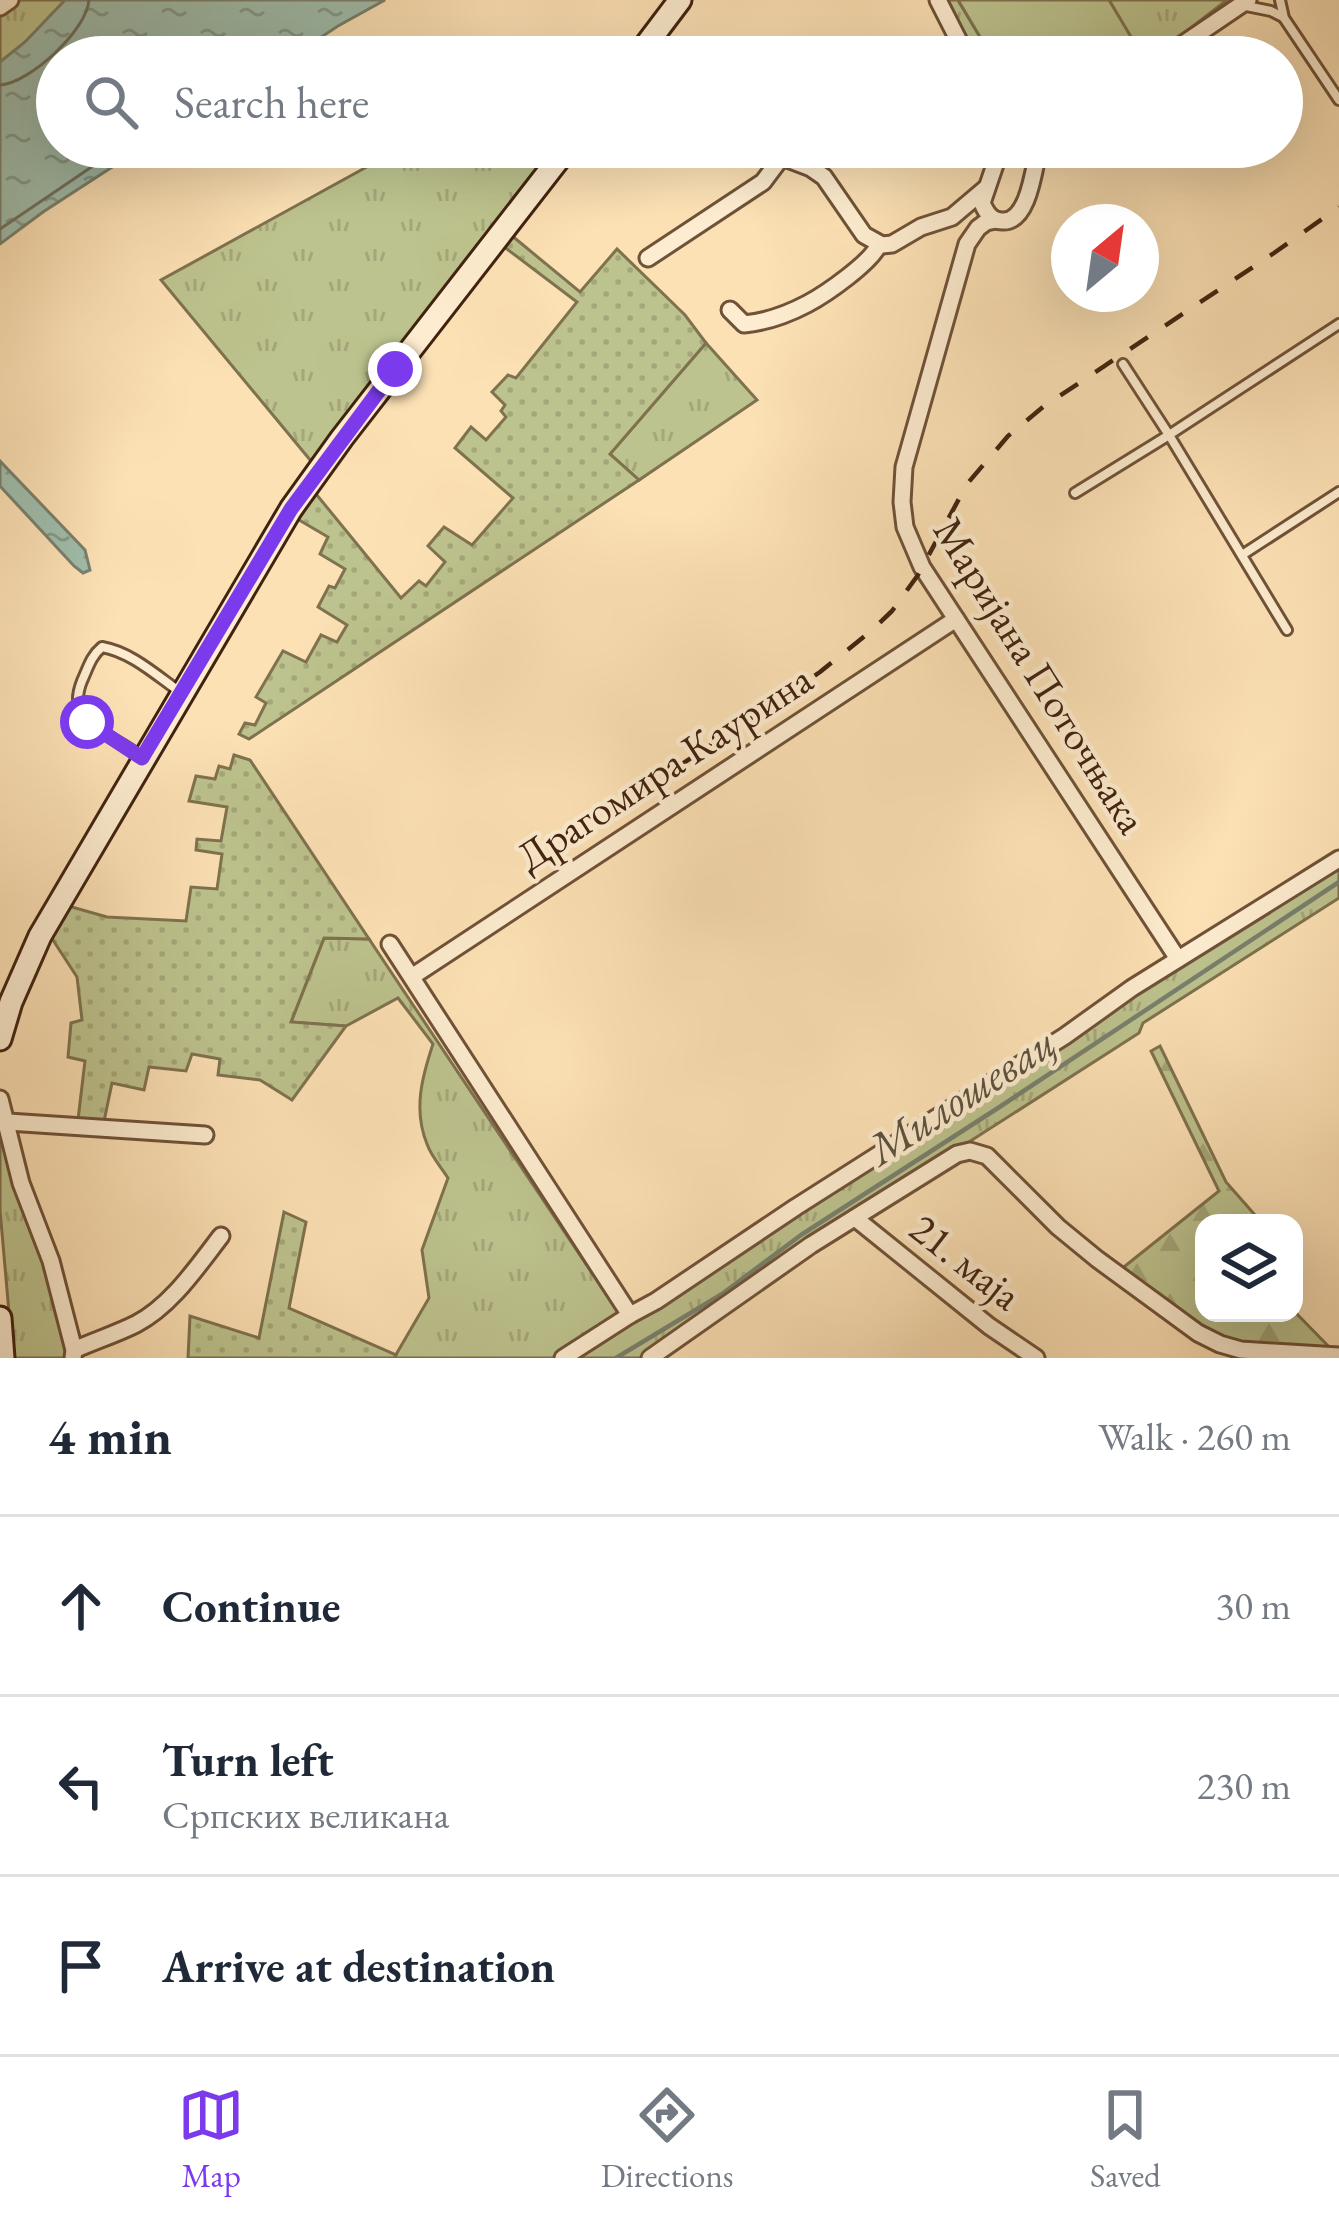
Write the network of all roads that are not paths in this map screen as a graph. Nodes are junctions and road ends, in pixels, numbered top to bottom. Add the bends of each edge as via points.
1 (10, 0) edge
2 (680, 0) edge
3 (938, 0) edge
4 (1280, 0) edge
5 (1244, 3) edge
6 (0, 7) edge
7 (1284, 18) junction
8 (653, 36) edge
9 (956, 36) edge
10 (1195, 36) edge
11 (1296, 36) edge
12 (1303, 46) edge
13 (1339, 100) edge
14 (552, 168) edge
15 (774, 168) edge
16 (811, 168) edge
17 (993, 168) edge
18 (1034, 168) edge
19 (985, 189) junction
20 (996, 220) junction
21 (879, 244) junction
22 (648, 258) dead end
23 (730, 310) dead end
24 (1339, 324) edge
25 (1123, 364) dead end
26 (1168, 435) junction
27 (1339, 492) edge
28 (1075, 493) dead end
29 (1242, 555) junction
30 (956, 619) junction
31 (1287, 630) dead end
32 (181, 692) junction
33 (142, 758) junction
34 (1339, 859) edge
35 (390, 944) dead end
36 (1178, 959) junction
37 (412, 976) junction
38 (0, 1039) edge
39 (0, 1099) edge
40 (8, 1122) junction
41 (205, 1135) dead end
42 (855, 1218) junction
43 (221, 1236) dead end
44 (629, 1315) junction
45 (0, 1318) edge
46 (74, 1354) edge
47 (1339, 1356) edge
48 (3, 1358) edge
49 (563, 1358) edge
50 (650, 1358) edge
51 (1036, 1358) edge

1 - 6 street
2 - 8 main road
3 - 9 street
4 - 7 lane
5 - 7 lane
5 - 10 street
7 - 11 lane
12 - 13 lane
14 - 32 main road via 318,471
15 - 22 street
16 - 21 street
17 - 19 street
18 - 20 street, Маријана Поточњака via 1024,208
19 - 20 street via 982,203
19 - 21 street via 952,217
20 - 30 street, Маријана Поточњака via 968,244 904,467 905,527
21 - 23 street via 808,304 744,324
24 - 26 lane
25 - 26 lane
26 - 28 lane
26 - 29 lane
27 - 29 lane
29 - 31 lane
30 - 36 street, Маријана Поточњака
30 - 37 street, Драгомира Каурина
32 - 33 main road
32 - 33 lane via 112,648 92,657 76,708
33 - 38 main road via 40,936
34 - 36 street
35 - 37 street
36 - 44 street
37 - 44 street
39 - 40 street
40 - 41 street
40 - 46 street
42 - 47 street via 957,1154 980,1152 1070,1238 1198,1333 1241,1350
42 - 50 street
42 - 51 street, 21. маја
43 - 46 street via 171,1299
44 - 49 street
45 - 48 main road

